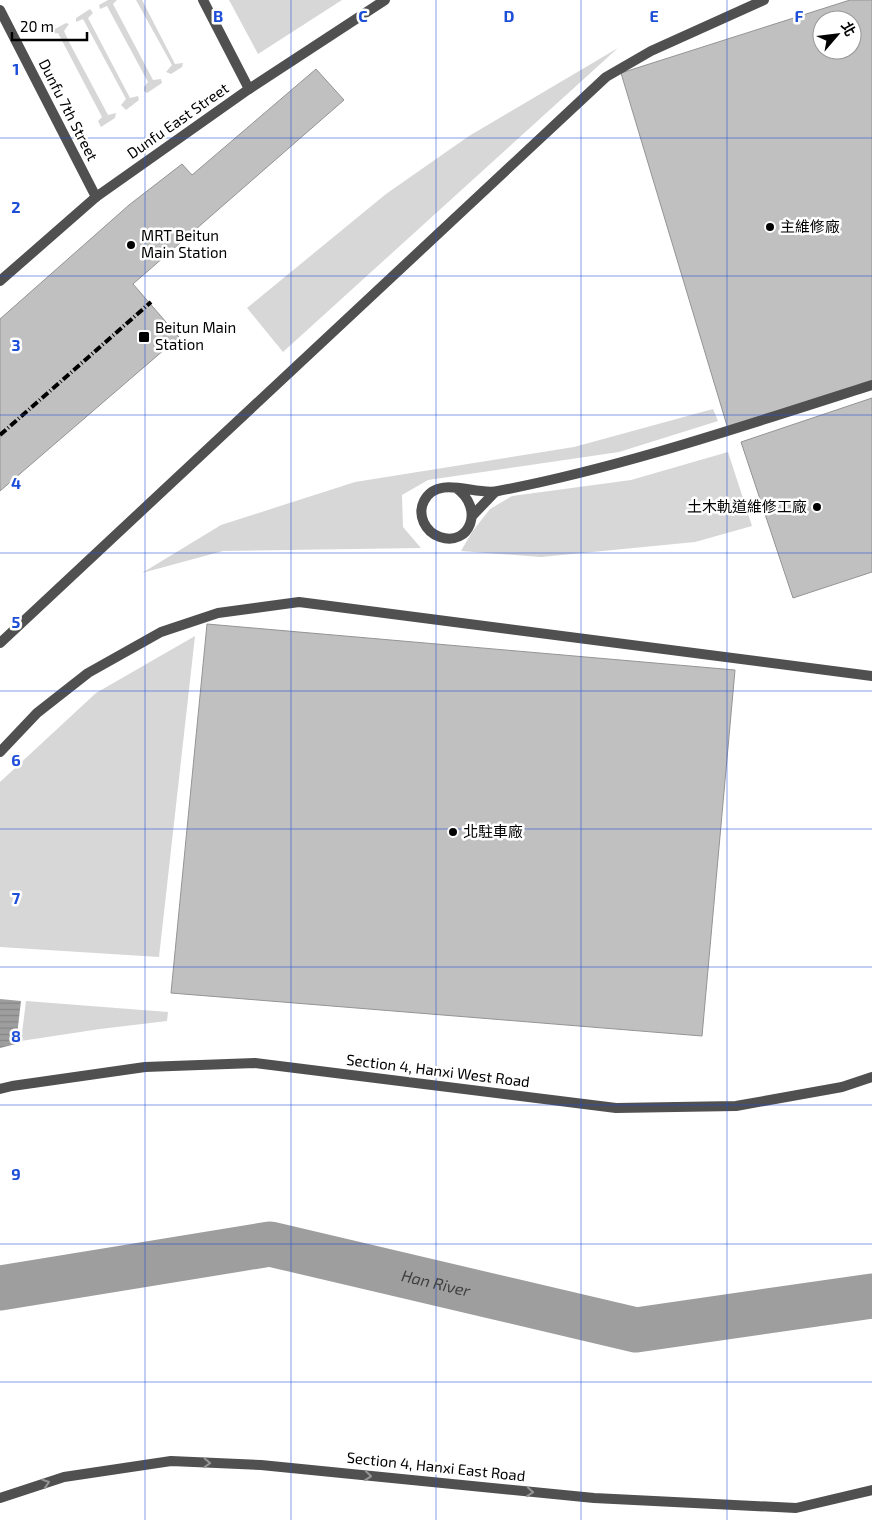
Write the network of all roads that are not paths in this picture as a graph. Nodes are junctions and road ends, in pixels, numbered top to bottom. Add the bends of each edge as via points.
1 (203, 0) edge
2 (385, 0) edge
3 (764, 0) edge
4 (0, 10) edge
5 (249, 89) junction
6 (96, 197) junction
7 (0, 281) edge
8 (872, 385) edge
9 (456, 488) junction
10 (495, 492) junction
11 (473, 515) junction
12 (0, 643) edge
13 (872, 676) edge
14 (0, 752) edge
15 (872, 1077) edge
16 (0, 1089) edge
17 (872, 1490) edge
18 (0, 1498) edge

1 - 5 street
2 - 5 street, Dunfu East Street
3 - 12 street via 651,51 606,77
4 - 6 street, Dunfu 7th Street
5 - 6 street, Dunfu East Street
6 - 7 street, Dunfu East Street
8 - 10 street via 663,451
9 - 10 street
9 - 11 street via 466,495
9 - 11 street via 439,488 426,498 421,514 427,529 442,538 451,538 466,530
10 - 11 street
13 - 14 street via 299,602 218,613 161,632 88,673 37,713
15 - 16 street, Section 4, Hanxi West Road via 842,1087 736,1106 606,1106 255,1063 145,1066
18 -> 17 street, Section 4, Hanxi East Road via 64,1477 171,1461 261,1465 594,1498 766,1507 796,1508

